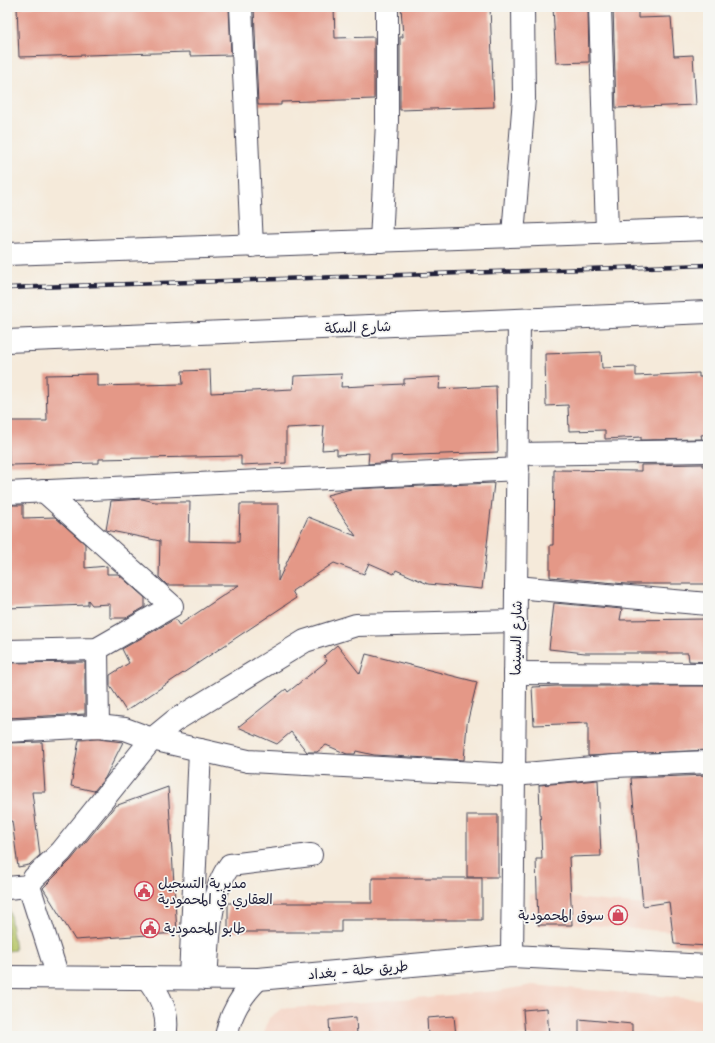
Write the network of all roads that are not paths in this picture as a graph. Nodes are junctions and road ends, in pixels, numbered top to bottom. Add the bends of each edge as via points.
1 (241, 7) edge
2 (387, 7) edge
3 (523, 7) edge
4 (600, 7) edge
5 (708, 229) edge
6 (607, 232) junction
7 (513, 235) junction
8 (381, 241) junction
9 (252, 246) junction
10 (7, 254) edge
11 (708, 312) edge
12 (519, 320) junction
13 (7, 341) edge
14 (708, 451) edge
15 (518, 462) junction
16 (44, 491) junction
17 (7, 493) edge
18 (516, 587) junction
19 (708, 604) edge
20 (516, 621) junction
21 (97, 649) junction
22 (7, 651) edge
23 (515, 673) junction
24 (708, 674) edge
25 (98, 726) junction
26 (7, 730) edge
27 (152, 739) junction
28 (200, 750) junction
29 (708, 762) edge
30 (514, 775) junction
31 (311, 855) dead end
32 (29, 886) junction
33 (7, 888) edge
34 (512, 956) junction
35 (708, 966) edge
36 (7, 977) edge
37 (58, 977) junction
38 (147, 978) junction
39 (198, 979) junction
40 (258, 979) junction
41 (165, 1036) edge
42 (226, 1036) edge

1 - 9 street
2 - 8 street via 387,122
3 - 7 street via 524,98
4 - 6 street
5 - 6 street
6 - 7 street
7 - 8 street
8 - 9 street
9 - 10 street
11 - 12 street, شارع السكة
12 - 13 street, شارع السكة
12 - 15 street, شارع السينما
14 - 15 street
15 - 16 street
15 - 18 street, شارع السينما
16 - 17 street
16 - 21 street via 172,606
18 - 19 street
18 - 20 street, شارع السينما
20 - 23 street, شارع السينما
20 - 27 street via 356,625 305,641 174,721
21 - 22 street
21 - 25 street
23 - 24 street
23 - 30 street, شارع السينما
25 - 26 street
25 - 27 street via 125,729
27 - 28 street
27 - 32 street via 61,852
28 - 30 street via 248,761
28 - 39 street
29 - 30 street via 615,766
30 - 34 street, شارع السينما
31 - 39 street via 230,865 223,874 215,899
32 - 33 street
32 - 37 street
34 - 35 street, طريق حلة - بغداد
34 - 40 street, طريق حلة - بغداد
36 - 37 street, طريق حلة - بغداد
37 - 38 street, طريق حلة - بغداد
38 - 39 street, طريق حلة - بغداد
38 - 41 street via 163,1003 166,1018
39 - 40 street, طريق حلة - بغداد
40 - 42 street via 245,991 235,1006

